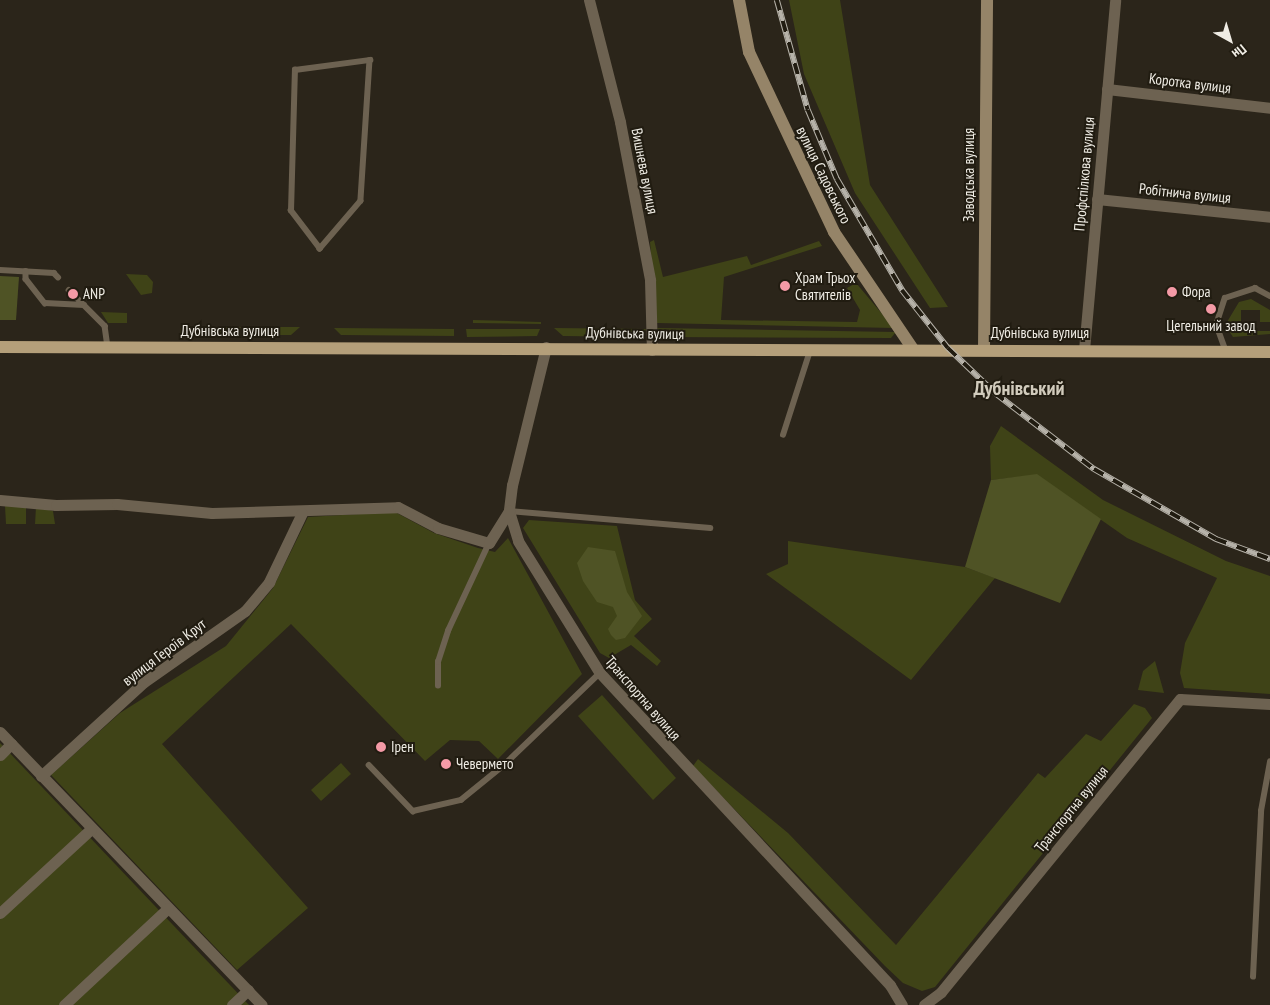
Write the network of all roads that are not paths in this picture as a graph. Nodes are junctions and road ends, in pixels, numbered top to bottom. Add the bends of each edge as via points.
1 (589, 0) edge
2 (739, 0) edge
3 (987, 0) edge
4 (1115, 0) edge
5 (1107, 89) junction
6 (1270, 108) edge
7 (1097, 199) junction
8 (1270, 217) edge
9 (320, 249) joint
10 (0, 270) edge
11 (26, 271) junction
12 (58, 277) dead end
13 (70, 290) dead end
14 (1270, 296) edge
15 (84, 305) junction
16 (0, 347) edge
17 (546, 347) junction
18 (108, 348) junction
19 (913, 349) junction
20 (984, 349) junction
21 (652, 350) junction
22 (1084, 350) junction
23 (810, 351) junction
24 (1226, 352) junction
25 (1270, 352) edge
26 (783, 435) dead end
27 (0, 500) edge
28 (509, 511) junction
29 (302, 513) junction
30 (710, 528) dead end
31 (488, 543) junction
32 (600, 673) junction
33 (438, 686) dead end
34 (1270, 704) edge
35 (0, 732) edge
36 (11, 744) junction
37 (0, 754) edge
38 (1270, 762) edge
39 (369, 765) dead end
40 (41, 776) junction
41 (91, 829) junction
42 (168, 908) junction
43 (0, 913) edge
44 (1253, 977) dead end
45 (248, 990) junction
46 (64, 1005) edge
47 (232, 1005) edge
48 (262, 1005) edge
49 (902, 1005) edge
50 (924, 1005) edge

1 - 21 street, Вишнева вулиця via 620,122 650,280
2 - 19 street, вулиця Садовського via 749,52 820,206
3 - 20 street, Заводська вулиця
4 - 5 street, Профспілкова вулиця
5 - 6 street, Коротка вулиця
5 - 7 street, Профспілкова вулиця
7 - 8 street, Робітнича вулиця
7 - 22 street, Профспілкова вулиця
9 - 9 lane via 361,201 370,60 295,70 291,211
10 - 11 lane
11 - 12 lane via 54,273
11 - 15 lane via 26,279 45,303
13 - 15 lane
14 - 24 lane via 1254,288 1225,298 1216,325
15 - 18 lane via 105,326
16 - 18 main road, Дубнівська вулиця
17 - 18 main road, Дубнівська вулиця
17 - 21 main road, Дубнівська вулиця
17 - 28 street, Транспортна вулиця
19 - 20 main road, Дубнівська вулиця
19 - 23 main road, Дубнівська вулиця
20 - 22 main road, Дубнівська вулиця
21 - 23 main road, Дубнівська вулиця
22 - 24 main road, Дубнівська вулиця
23 - 26 lane
24 - 25 main road, Дубнівська вулиця
27 - 29 street via 117,504 212,513
28 - 30 lane
28 - 31 street
28 - 32 street, Транспортна вулиця via 518,541
29 - 31 street via 398,507 438,528
29 - 40 street, вулиця Героїв Крут via 270,582 245,611 144,682
31 - 33 lane via 448,631 438,662
32 - 39 lane via 504,765 460,800 413,811
32 - 49 street, Транспортна вулиця via 890,985
34 - 50 street, Транспортна вулиця via 1180,699 941,992
35 - 36 street
36 - 37 street
36 - 40 street
38 - 44 lane via 1261,811
40 - 41 street
41 - 42 street
41 - 43 street
42 - 45 street
42 - 46 street
45 - 47 street
45 - 48 street

